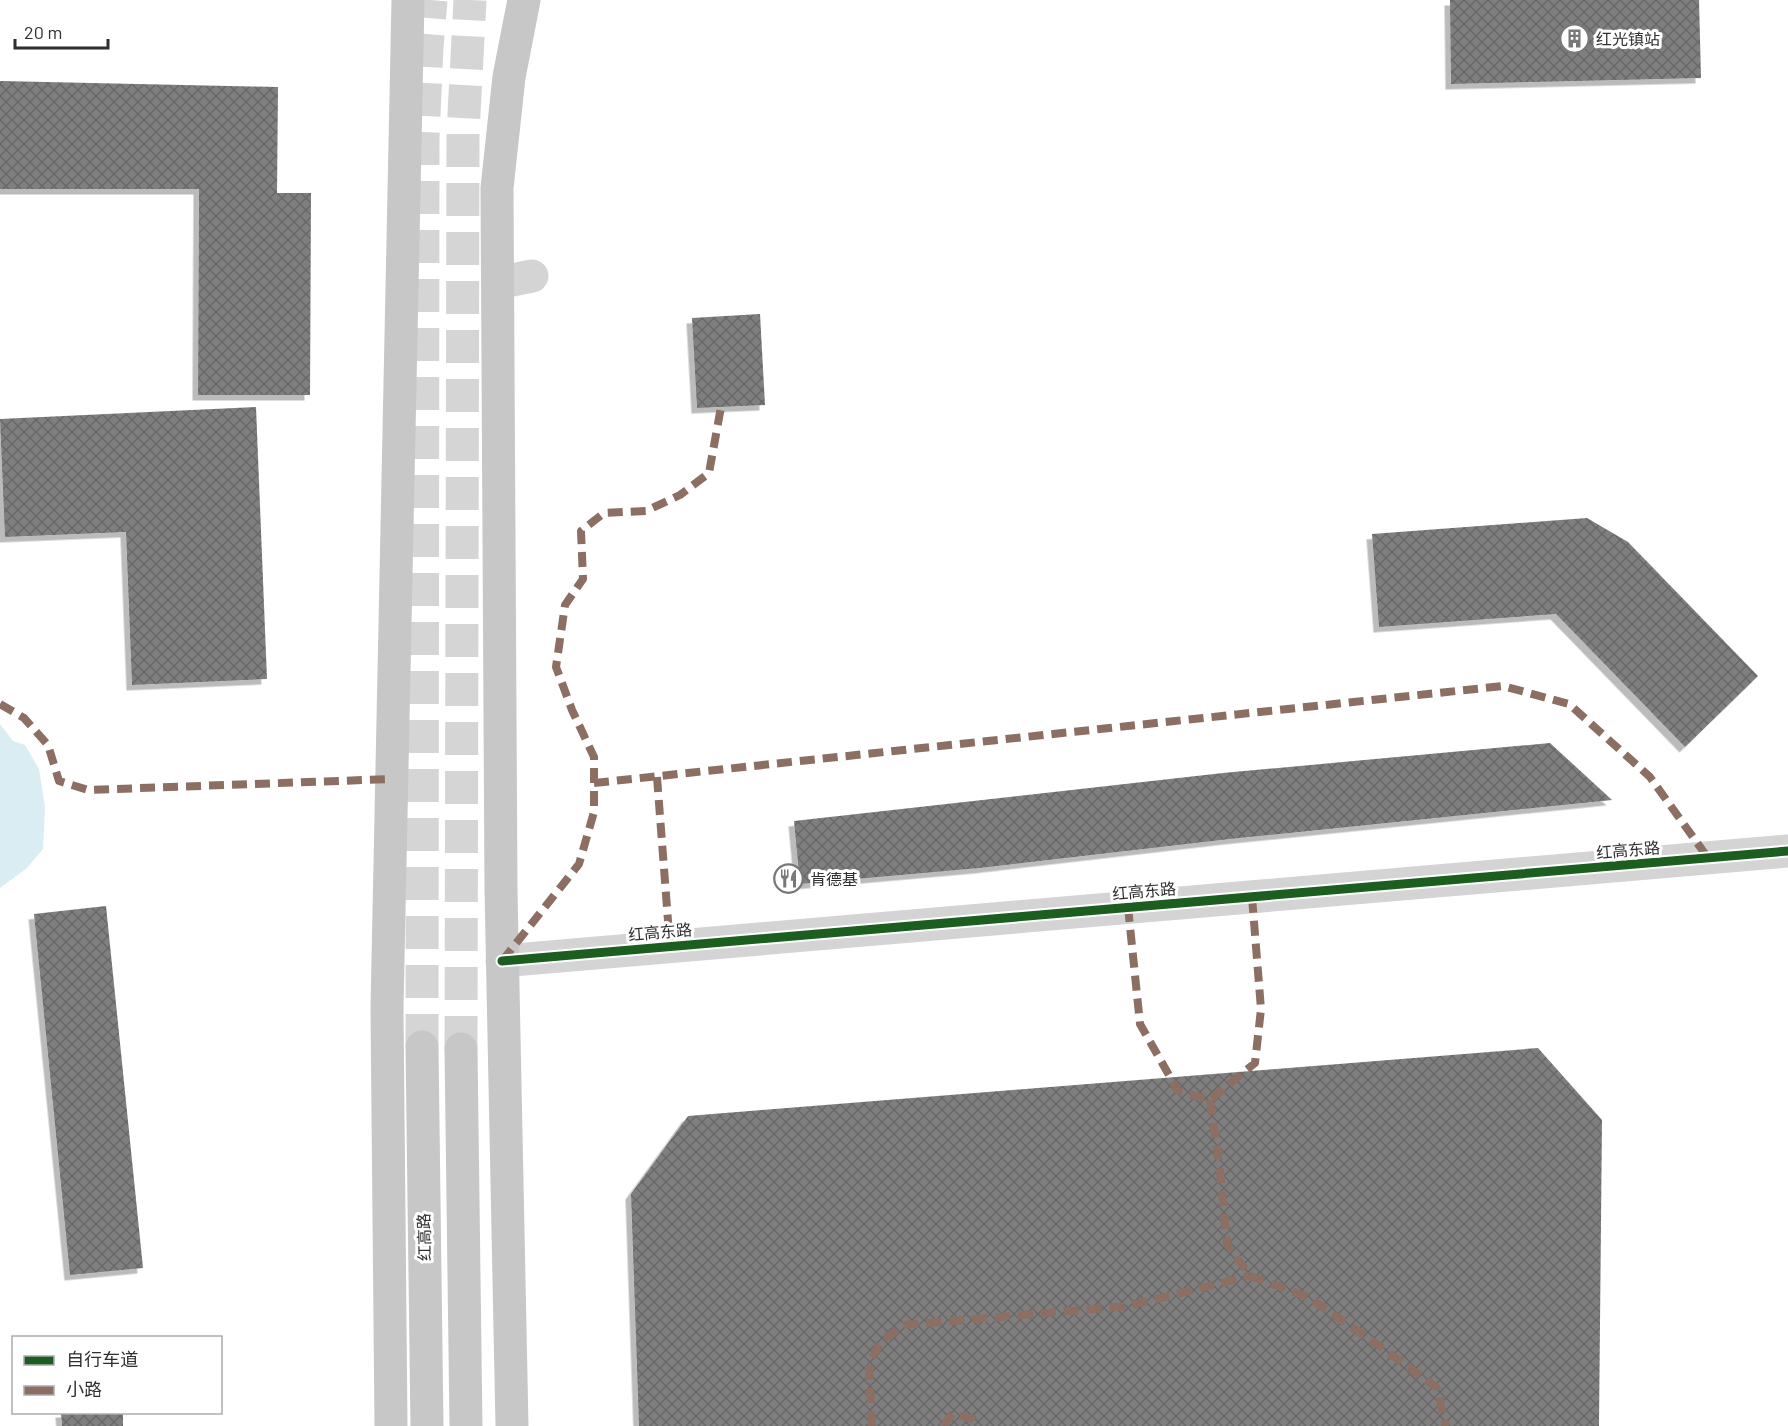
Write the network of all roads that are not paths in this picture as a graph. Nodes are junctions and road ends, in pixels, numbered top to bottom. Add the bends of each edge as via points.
1 (408, 0) edge
2 (524, 0) edge
3 (532, 276) dead end
4 (498, 284) junction
5 (1788, 851) edge
6 (502, 961) junction
7 (422, 1047) tunnel mouth
8 (461, 1049) tunnel mouth
9 (391, 1426) edge
10 (427, 1426) edge
11 (466, 1426) edge
12 (512, 1426) edge

1 - 9 main road via 387,1008
2 - 4 main road via 509,76 497,188
3 - 4 street
4 - 6 main road
5 - 6 street, 红高东路
6 - 12 main road
7 - 10 main road, 红高路
8 - 11 main road

